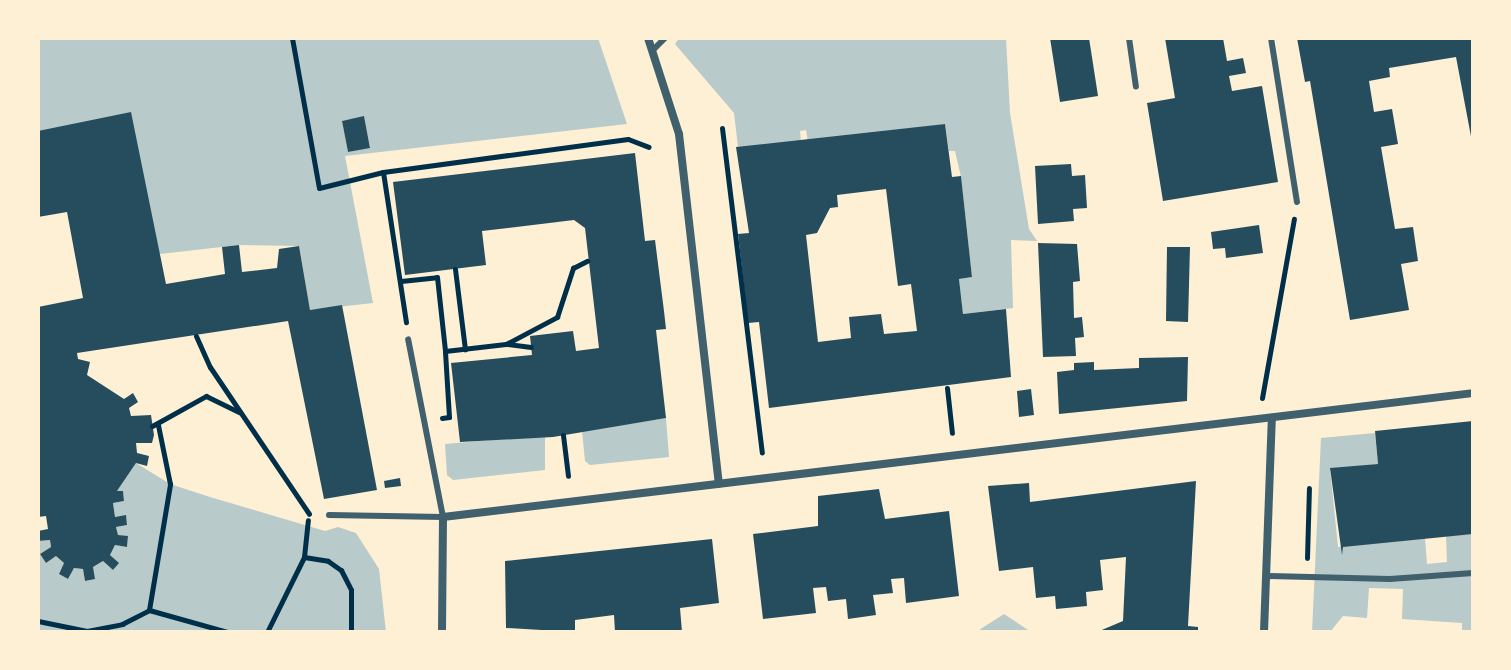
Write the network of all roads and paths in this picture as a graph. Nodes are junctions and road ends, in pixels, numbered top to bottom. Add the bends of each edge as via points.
1 (292, 38) edge
2 (648, 38) edge
3 (665, 38) edge
4 (1129, 38) edge
5 (1271, 38) edge
6 (654, 49) junction
7 (1136, 87) dead end
8 (722, 128) dead end
9 (649, 147) dead end
10 (383, 172) junction
11 (1297, 202) joint
12 (587, 261) dead end
13 (455, 269) dead end
14 (401, 281) junction
15 (196, 336) dead end
16 (408, 339) joint
17 (506, 344) junction
18 (531, 347) dead end
19 (465, 349) junction
20 (445, 351) junction
21 (947, 388) dead end
22 (1473, 393) edge
23 (1262, 400) dead end
24 (240, 413) junction
25 (1272, 418) junction
26 (425, 421) junction
27 (952, 433) dead end
28 (563, 435) dead end
29 (762, 453) dead end
30 (568, 476) dead end
31 (719, 484) junction
32 (1309, 488) dead end
33 (309, 514) junction
34 (329, 515) joint
35 (443, 517) junction
36 (304, 557) junction
37 (1307, 559) dead end
38 (1473, 573) edge
39 (1266, 576) junction
40 (149, 610) junction
41 (38, 621) edge
42 (228, 632) edge
43 (267, 632) edge
44 (351, 632) edge
45 (442, 632) edge
46 (1264, 632) edge

1 - 10 path via 319,188
2 - 6 street
3 - 6 lane
4 - 7 lane
5 - 11 lane
6 - 31 street via 679,134
8 - 29 path
9 - 10 path via 628,139
10 - 14 path
11 - 23 path
12 - 17 path via 573,268 557,317
13 - 19 path
14 - 16 path
14 - 20 path via 437,277
15 - 24 path
16 - 26 lane
17 - 18 path
17 - 19 path
19 - 20 path
20 - 26 path via 449,417
21 - 27 path
22 - 25 street
24 - 33 path
24 - 40 path via 206,396 155,426 170,484
25 - 31 street
25 - 39 street
26 - 35 lane
28 - 30 path
31 - 35 street
32 - 37 path
33 - 34 path
33 - 36 path
34 - 35 lane
35 - 45 street
36 - 43 path
36 - 44 path via 328,561 341,570 351,590
38 - 39 lane via 1390,579
39 - 46 street
40 - 41 path via 122,624 87,631
40 - 42 path

